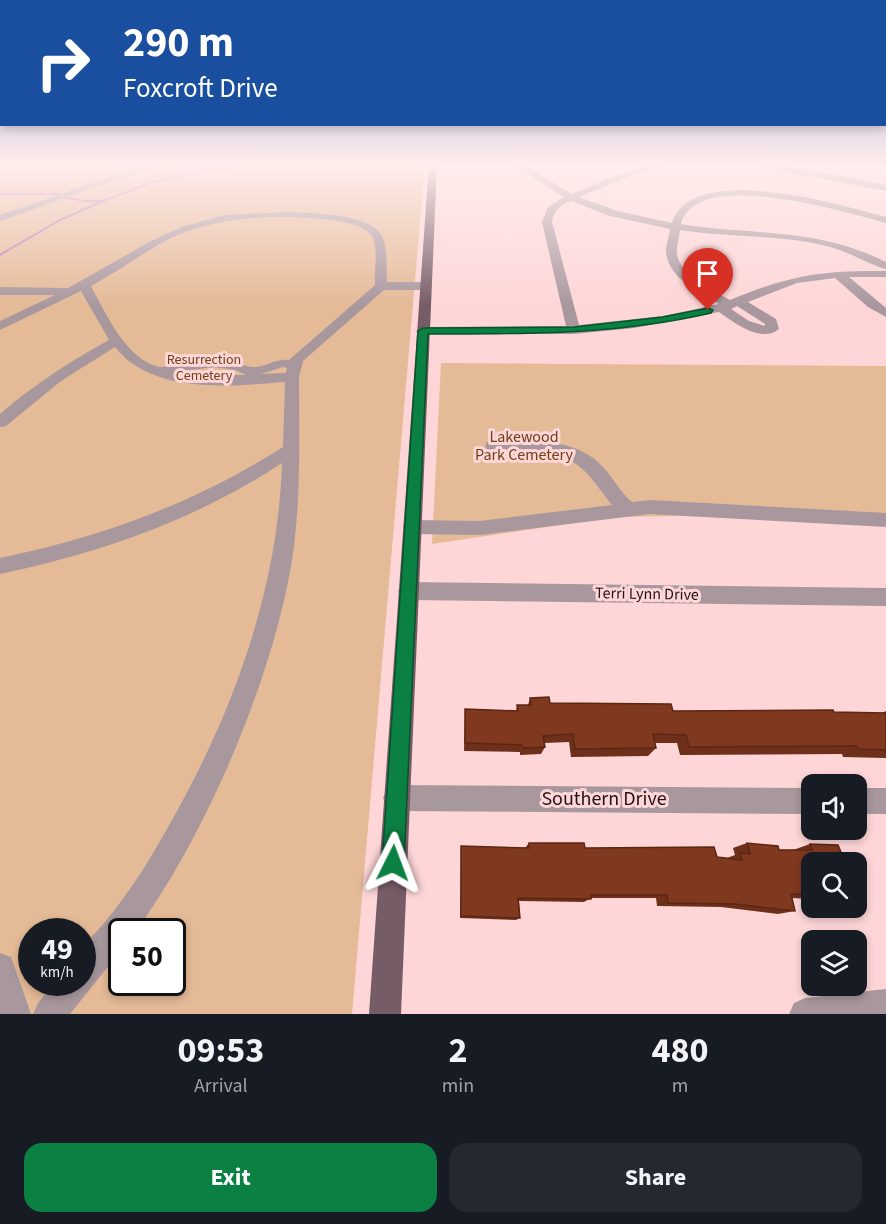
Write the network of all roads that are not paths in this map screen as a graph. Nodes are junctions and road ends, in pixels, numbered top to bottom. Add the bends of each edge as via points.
1 (16, 211) edge
2 (430, 211) edge
3 (549, 211) edge
4 (612, 211) edge
5 (681, 211) edge
6 (850, 211) edge
7 (1, 213) edge
8 (886, 220) edge
9 (676, 227) junction
10 (886, 266) edge
11 (838, 274) junction
12 (886, 274) edge
13 (381, 286) junction
14 (426, 286) junction
15 (77, 288) junction
16 (0, 291) edge
17 (729, 304) junction
18 (886, 313) edge
19 (0, 326) edge
20 (574, 330) junction
21 (423, 331) junction
22 (118, 340) junction
23 (293, 371) junction
24 (0, 422) edge
25 (493, 446) dead end
26 (290, 450) junction
27 (626, 508) junction
28 (886, 520) edge
29 (412, 527) junction
30 (0, 566) edge
31 (408, 591) junction
32 (886, 597) edge
33 (396, 798) junction
34 (801, 801) edge
35 (867, 801) edge
36 (886, 801) edge
37 (96, 956) edge
38 (0, 968) edge
39 (64, 996) edge
40 (876, 1008) edge
41 (15, 1014) edge
42 (49, 1014) edge
43 (385, 1014) edge
44 (805, 1014) edge

1 - 7 street
2 - 14 main road
3 - 20 street via 546,219
4 - 9 street
5 - 9 street
6 - 8 street
9 - 10 street via 799,237 853,251
9 - 17 street via 672,253 675,263 697,285
11 - 12 street
11 - 17 street via 781,284
11 - 18 street
13 - 14 street
13 - 15 street via 377,236 371,229 337,219 295,215 226,218 191,225
13 - 23 street via 296,360
14 - 21 main road
15 - 16 street
15 - 19 street
15 - 22 street
17 - 20 street via 662,320
20 - 21 street
21 - 29 main road
22 - 23 street via 139,362 162,372 208,363 255,375 282,363
22 - 24 street via 53,379
23 - 26 street
25 - 27 street via 539,447 579,457 591,465
26 - 30 street via 232,486 176,513 100,543
26 - 37 street via 288,512 280,572 258,652 225,739 178,835 135,906
27 - 28 street via 673,507
27 - 29 street via 480,528
29 - 31 main road
31 - 32 street, Terri Lynn Drive
31 - 33 main road
33 - 34 street, Southern Drive
33 - 43 main road
35 - 36 street
38 - 41 street
39 - 42 street
40 - 44 street

